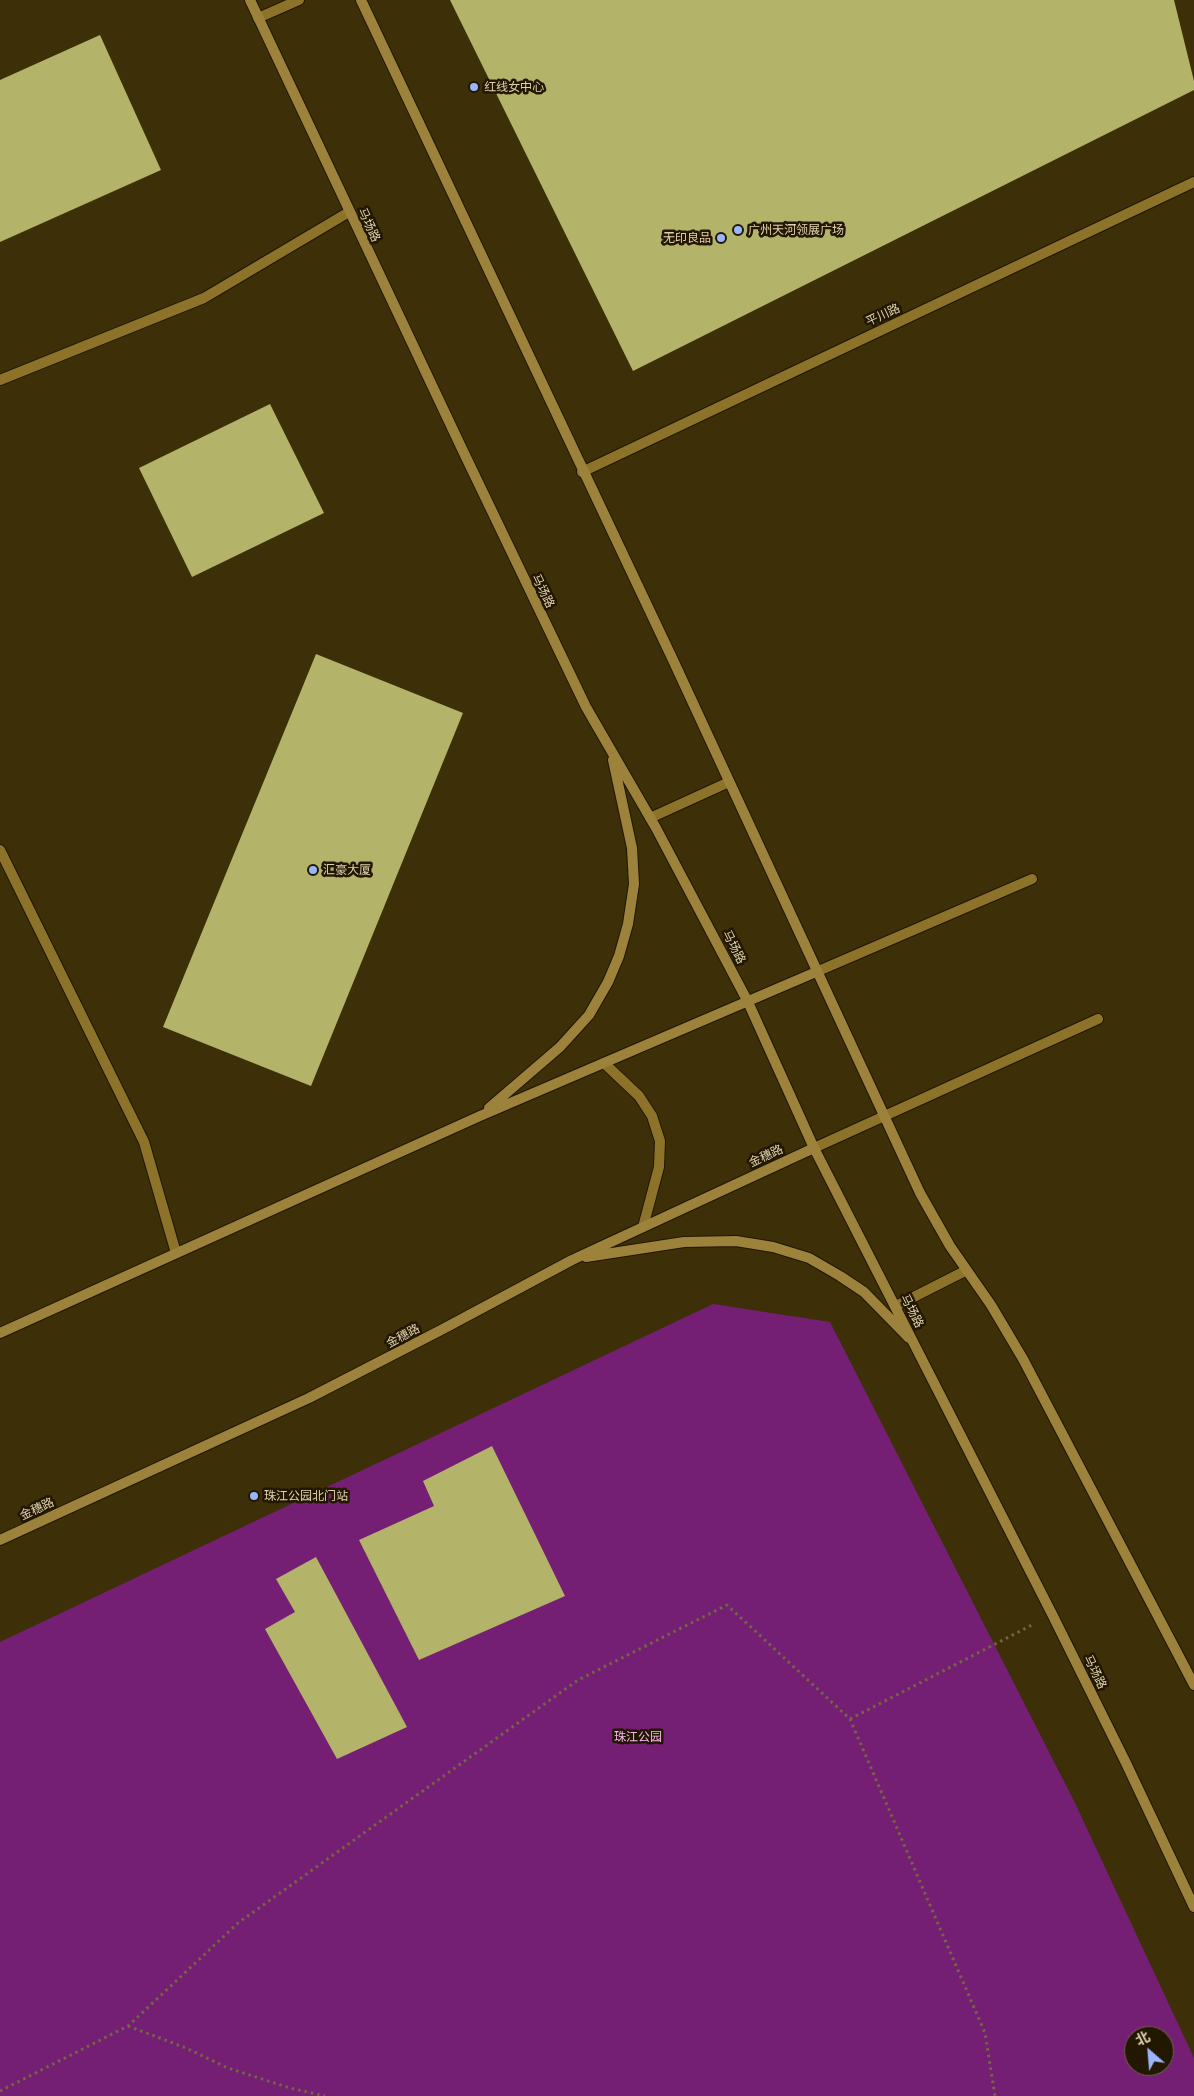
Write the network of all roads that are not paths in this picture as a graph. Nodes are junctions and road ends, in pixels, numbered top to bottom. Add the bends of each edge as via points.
1 (250, 0) edge
2 (299, 0) edge
3 (360, 0) edge
4 (258, 18) junction
5 (1194, 182) edge
6 (349, 212) junction
7 (0, 380) edge
8 (582, 472) junction
9 (610, 749) junction
10 (729, 782) junction
11 (650, 818) junction
12 (0, 850) edge
13 (1032, 879) dead end
14 (816, 972) junction
15 (748, 1002) junction
16 (1098, 1019) dead end
17 (604, 1063) junction
18 (480, 1116) junction
19 (884, 1117) junction
20 (814, 1148) junction
21 (643, 1227) junction
22 (176, 1253) junction
23 (572, 1260) junction
24 (965, 1271) junction
25 (896, 1306) junction
26 (0, 1333) edge
27 (917, 1346) junction
28 (0, 1540) edge
29 (1194, 1685) edge
30 (1194, 1907) edge

1 - 4 main road, 马场路
2 - 4 street
3 - 8 main road
4 - 6 main road, 马场路
5 - 8 street, 平川路
6 - 7 street via 204,298
6 - 9 main road, 马场路 via 582,698
8 - 10 main road
9 - 11 main road, 马场路
9 - 18 main road via 633,857 634,884 619,956 589,1015 560,1047
10 - 11 street
10 - 14 main road
11 - 15 main road, 马场路
12 - 22 street via 144,1142
13 - 14 street
14 - 15 main road
14 - 19 main road
15 - 17 main road
15 - 20 main road, 马场路
16 - 19 street
17 - 18 main road
17 - 21 street via 639,1096 652,1116 660,1141 659,1167
18 - 22 main road
19 - 20 street
19 - 24 main road via 920,1194
20 - 21 main road, 金穗路
20 - 25 main road, 马场路
21 - 23 main road, 金穗路
22 - 26 main road
23 - 27 main road via 684,1242 736,1241 773,1247 809,1258 864,1292
23 - 28 main road, 金穗路 via 308,1398
24 - 25 street
24 - 29 main road via 990,1304 1023,1359
25 - 27 main road, 马场路
27 - 30 main road, 马场路 via 1126,1763

